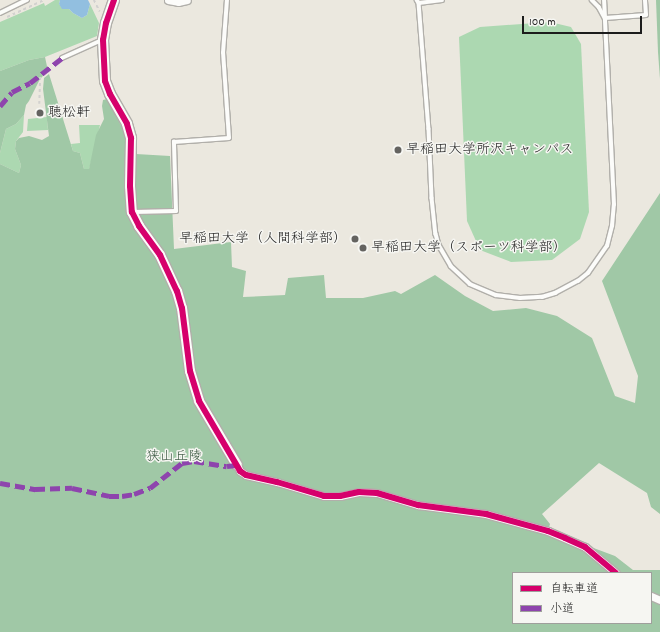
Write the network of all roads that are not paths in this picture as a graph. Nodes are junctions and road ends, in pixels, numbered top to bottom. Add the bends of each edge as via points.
1 (27, 0) edge
2 (114, 0) edge
3 (168, 0) edge
4 (187, 0) edge
5 (227, 0) edge
6 (442, 0) edge
7 (592, 0) edge
8 (604, 0) edge
9 (645, 0) edge
10 (418, 1) edge
11 (0, 13) edge
12 (605, 18) junction
13 (103, 40) junction
14 (62, 58) dead end
15 (132, 212) junction
16 (236, 465) joint
17 (615, 572) edge

1 - 11 lane
2 - 13 street via 105,24
3 - 4 street
5 - 15 lane via 223,53 229,138 174,142 176,211
6 - 10 lane
7 - 12 lane
8 - 12 lane
9 - 12 lane via 646,15
10 - 12 lane via 432,198 439,245 451,266 470,284 505,297 542,297 566,288 588,273 607,246 614,205
13 - 14 lane
13 - 15 street via 105,81 128,124 131,138
15 - 16 street via 160,255 174,284 182,308 190,371 199,401
16 - 17 street via 246,475 324,496 359,492 377,493 418,505 486,514 548,531 585,547

